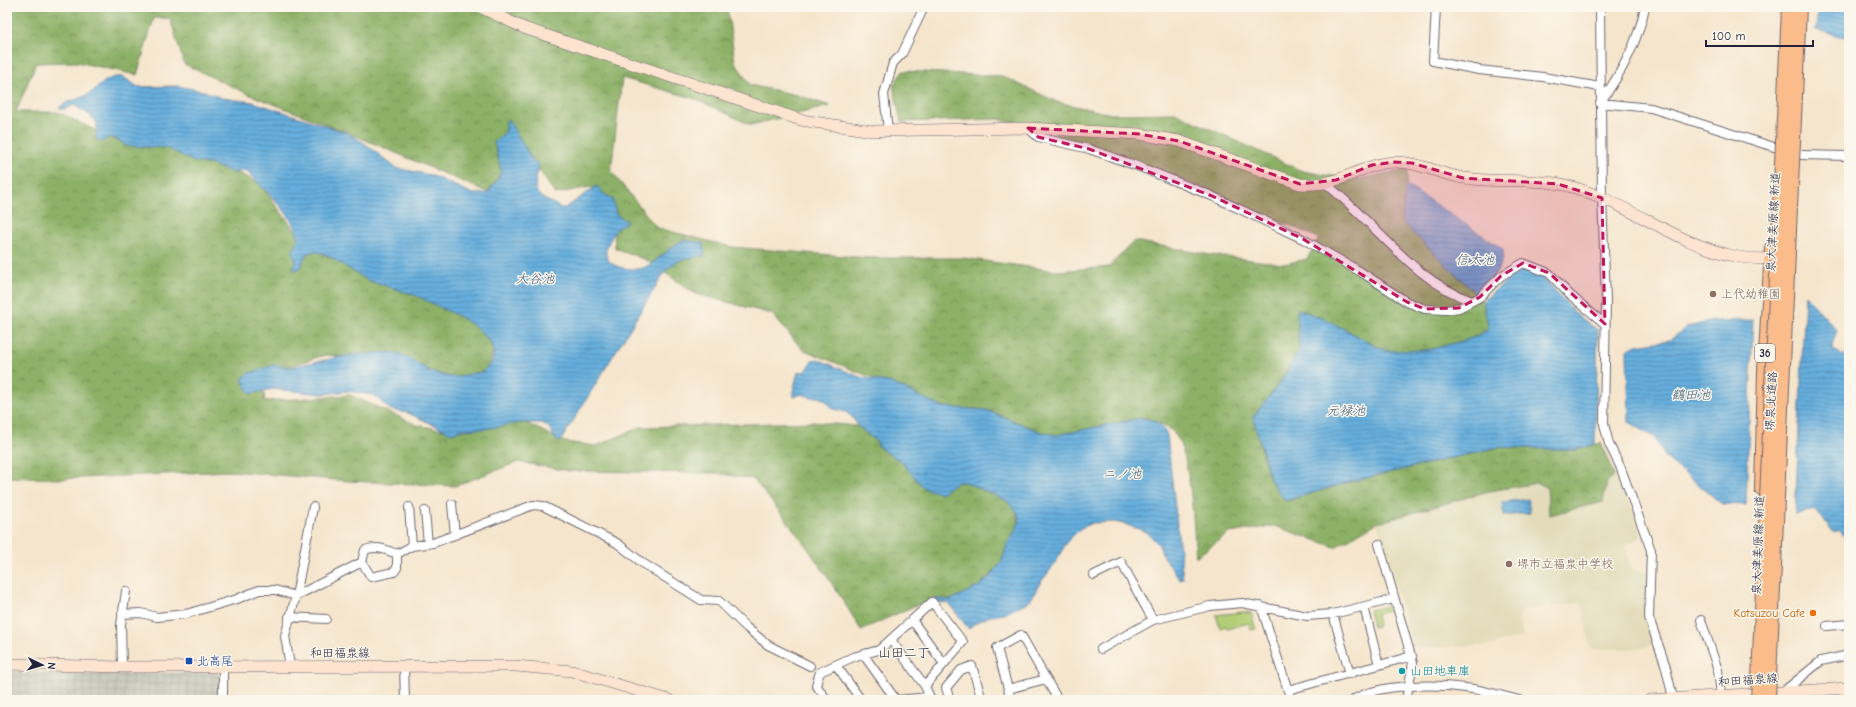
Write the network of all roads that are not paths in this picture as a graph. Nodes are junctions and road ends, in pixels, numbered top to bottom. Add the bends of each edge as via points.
1 (480, 7) edge
2 (924, 7) edge
3 (1436, 7) edge
4 (1600, 7) edge
5 (1645, 7) edge
6 (1783, 7) edge
7 (1790, 7) edge
8 (1799, 7) edge
9 (1806, 7) edge
10 (1600, 87) junction
11 (1600, 102) junction
12 (1028, 128) junction
13 (888, 131) junction
14 (1777, 148) junction
15 (1799, 155) junction
16 (1849, 156) edge
17 (1325, 182) junction
18 (1602, 198) junction
19 (1771, 258) junction
20 (1794, 258) junction
21 (1472, 301) junction
22 (1605, 324) junction
23 (452, 504) dead end
24 (313, 507) dead end
25 (409, 507) dead end
26 (425, 511) dead end
27 (454, 535) junction
28 (428, 544) junction
29 (1379, 544) dead end
30 (412, 546) junction
31 (397, 554) junction
32 (362, 562) junction
33 (1094, 575) dead end
34 (126, 592) dead end
35 (296, 596) junction
36 (1394, 599) junction
37 (1260, 606) junction
38 (1364, 607) junction
39 (122, 614) junction
40 (1332, 614) junction
41 (290, 617) junction
42 (326, 619) dead end
43 (912, 620) junction
44 (1153, 620) junction
45 (1701, 620) dead end
46 (1849, 624) edge
47 (1828, 626) dead end
48 (891, 640) junction
49 (1101, 649) dead end
50 (863, 654) junction
51 (1849, 655) edge
52 (1412, 656) junction
53 (7, 664) edge
54 (944, 664) junction
55 (836, 665) junction
56 (1379, 665) junction
57 (223, 666) junction
58 (290, 666) junction
59 (404, 666) junction
60 (810, 666) dead end
61 (122, 667) junction
62 (1350, 674) junction
63 (1046, 679) junction
64 (925, 686) junction
65 (1409, 686) junction
66 (1849, 688) edge
67 (1008, 689) junction
68 (1288, 690) junction
69 (1721, 695) junction
70 (1775, 696) edge
71 (930, 698) edge
72 (1754, 698) edge
73 (1668, 699) edge
74 (223, 700) edge
75 (405, 700) edge
76 (669, 700) edge
77 (827, 700) edge
78 (861, 700) edge
79 (897, 700) edge
80 (950, 700) edge
81 (982, 700) edge
82 (1011, 700) edge
83 (1058, 700) edge
84 (1291, 700) edge
85 (1353, 700) edge
86 (1406, 700) edge
87 (1520, 700) edge
88 (1650, 700) edge

1 - 13 street via 524,28 801,120 845,128
2 - 13 street via 902,54 893,63 884,94
3 - 10 street via 1433,61
4 - 10 street
5 - 11 street via 1641,28 1629,54 1614,84
6 - 14 main road, 泉大津美原線 新道 / 36
7 - 72 highway, 堺泉北道路, bridge
8 - 70 highway, 堺泉北道路, bridge
9 - 15 main road, 泉大津美原線 新道 / 36
10 - 11 street
11 - 14 street via 1651,108
11 - 18 street
12 - 13 street
12 - 17 street via 1139,134 1179,141 1288,181 1315,185
12 - 21 street via 1038,138 1089,149 1212,196 1330,253 1407,302 1425,309 1445,310 1459,308
14 - 19 main road, 泉大津美原線 新道 / 36
15 - 16 street
15 - 20 main road, 泉大津美原線 新道 / 36
17 - 18 street via 1372,165 1395,162 1412,163 1463,178 1558,184 1579,188
17 - 21 street via 1407,261 1440,285
18 - 19 street via 1718,251 1735,256
18 - 22 street
19 - 20 street
19 - 72 main road, 泉大津美原線 新道 / 36 via 1764,371
20 - 70 main road, 泉大津美原線 新道 / 36
21 - 22 street via 1480,297 1501,276 1523,263 1549,273 1569,294
22 - 73 street via 1604,424 1609,444 1620,466 1651,550 1649,618 1665,664
23 - 27 street
24 - 35 street
25 - 30 street
26 - 28 street
27 - 28 street
27 - 60 street via 533,505 543,506 617,543 644,564 701,600 719,601 768,645
28 - 30 street
29 - 36 street
30 - 31 street
31 - 32 street via 372,547 365,550
31 - 32 street via 397,568 394,572 371,577
32 - 35 street
33 - 44 street via 1121,562
34 - 39 street
35 - 39 street via 275,590 259,590 237,600 186,614 157,617 141,613
35 - 41 street
36 - 38 street
36 - 52 street
37 - 40 street via 1307,616
37 - 44 street via 1242,603 1210,606
37 - 68 street
38 - 40 street
38 - 56 street
39 - 61 street
40 - 62 street
41 - 42 street
41 - 58 street via 285,636
43 - 48 street
43 - 54 street
43 - 54 street via 932,602 963,642
44 - 49 street
45 - 69 street via 1718,670
46 - 47 street
48 - 50 street via 880,650
48 - 64 street
50 - 55 street
50 - 79 street
51 - 70 street via 1822,661
52 - 56 street
52 - 65 street
53 - 61 street, 和田福泉線
54 - 64 street
55 - 77 street via 820,672 816,685
55 - 78 street
56 - 62 street
57 - 58 street, 和田福泉線
57 - 61 street, 和田福泉線
57 - 74 street
58 - 59 street, 和田福泉線
59 - 75 street
59 - 76 street, 和田福泉線 via 516,666 572,671
62 - 68 street
63 - 67 street
63 - 67 street via 1021,635 997,648
63 - 83 street
64 - 71 street
65 - 85 street via 1368,692
65 - 86 street
65 - 87 street via 1465,688
66 - 70 street, 和田福泉線
67 - 82 street
68 - 84 street
69 - 72 street, 和田福泉線
69 - 73 street, 和田福泉線
70 - 72 street, 和田福泉線
71 - 79 street
73 - 88 street, 和田福泉線
80 - 81 street via 946,688 961,670 972,666

